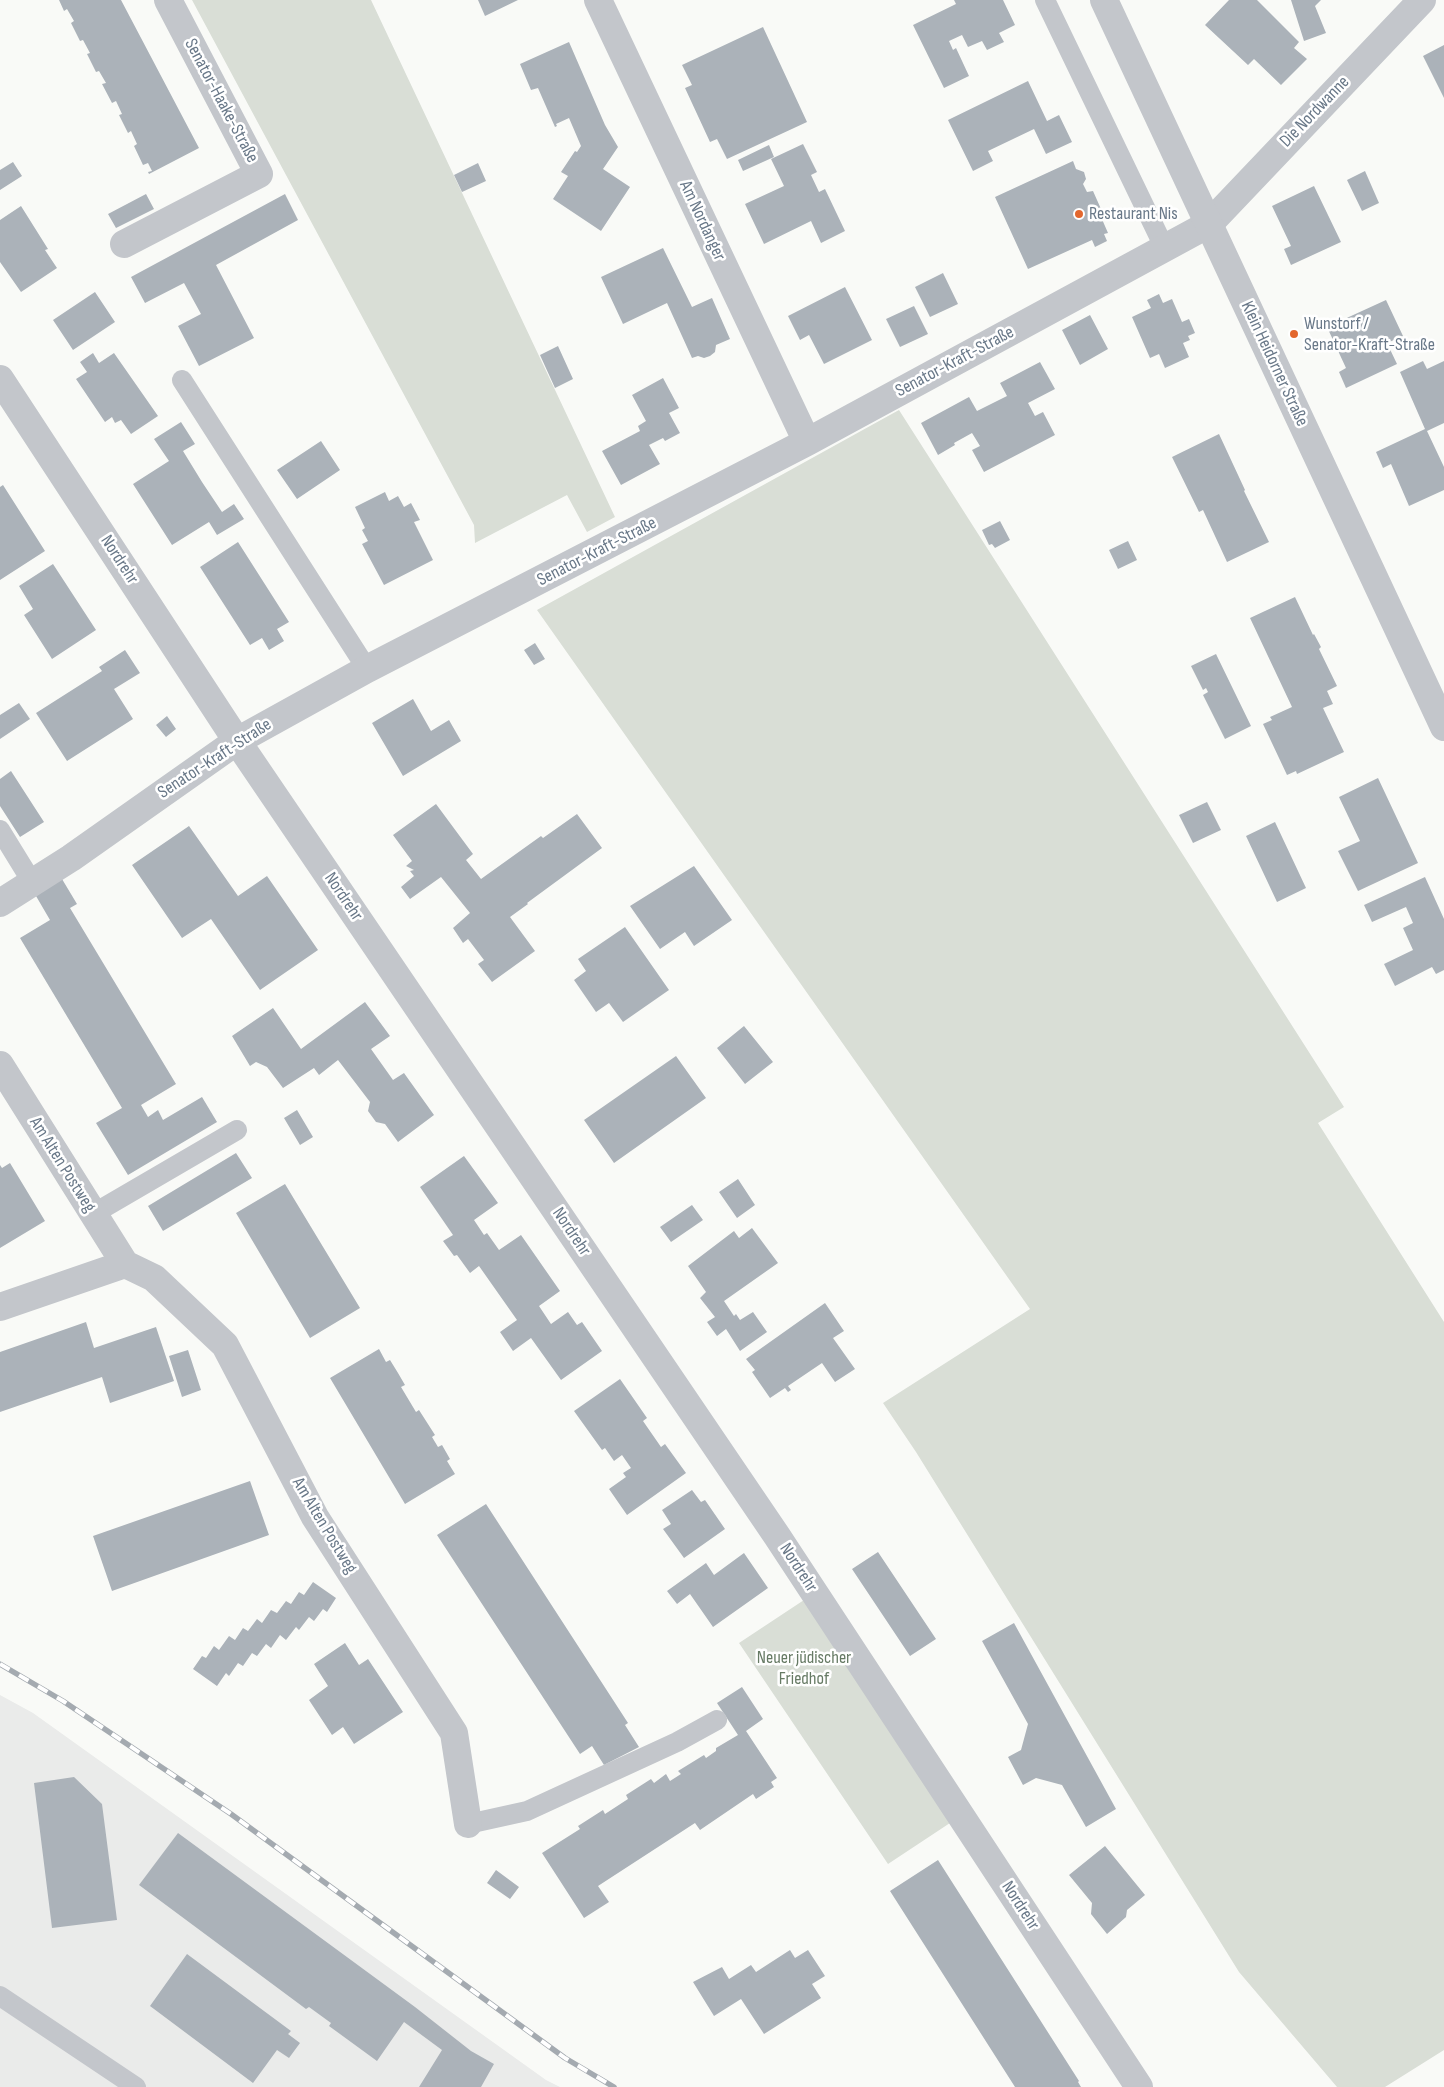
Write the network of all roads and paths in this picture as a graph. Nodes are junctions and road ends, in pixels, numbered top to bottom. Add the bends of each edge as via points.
1 (168, 0) edge
2 (598, 0) edge
3 (1044, 0) edge
4 (1104, 0) edge
5 (1422, 0) edge
6 (1208, 224) junction
7 (124, 244) dead end
8 (1165, 248) junction
9 (0, 379) edge
10 (182, 380) dead end
11 (807, 442) junction
12 (367, 670) junction
13 (1444, 727) edge
14 (237, 741) junction
15 (0, 830) edge
16 (32, 882) junction
17 (0, 903) edge
18 (0, 1065) edge
19 (237, 1130) dead end
20 (93, 1214) junction
21 (125, 1264) junction
22 (0, 1307) edge
23 (717, 1720) dead end
24 (468, 1824) joint
25 (0, 1996) edge
26 (136, 2087) edge
27 (1139, 2087) edge

1 - 7 street, Senator-Haake-Straße via 259,174
2 - 11 street, Am Nordanger
3 - 8 lane
4 - 6 street, Klein Heidorner Straße
5 - 6 street, Die Nordwanne
6 - 8 street, Senator-Kraft-Straße
6 - 13 street, Klein Heidorner Straße
8 - 11 street, Senator-Kraft-Straße
9 - 14 street, Nordrehr
10 - 12 lane
11 - 12 street, Senator-Kraft-Straße
12 - 14 street, Senator-Kraft-Straße
14 - 16 street, Senator-Kraft-Straße
14 - 27 street, Nordrehr via 772,1528
15 - 16 lane
16 - 17 street, Senator-Kraft-Straße
18 - 20 street, Am Alten Postweg
19 - 20 lane
20 - 21 street, Am Alten Postweg
21 - 22 street
21 - 24 street, Am Alten Postweg via 154,1278 225,1345 315,1518 454,1733
23 - 24 lane via 677,1742 527,1811
25 - 26 lane

